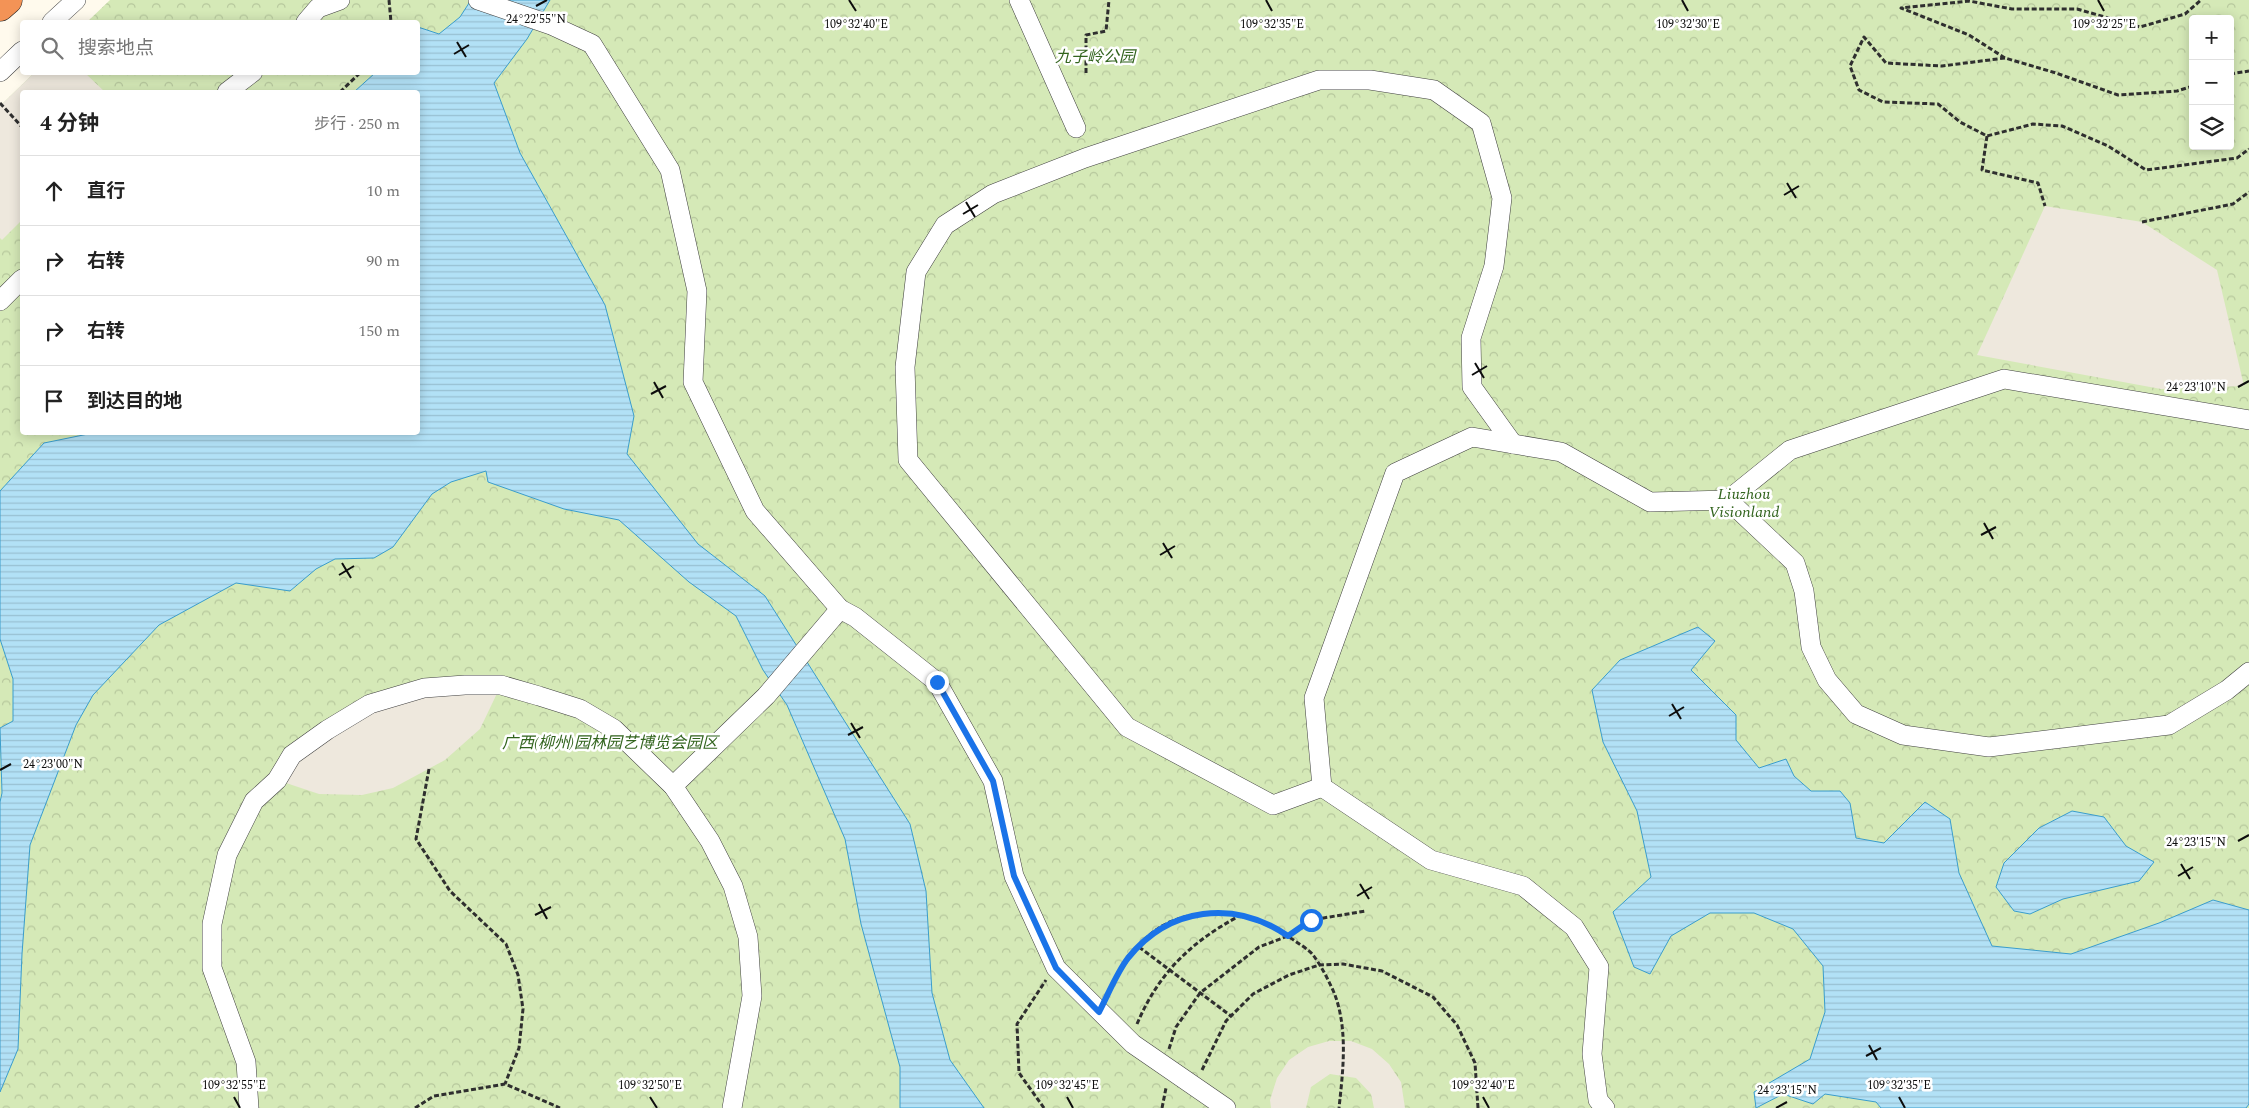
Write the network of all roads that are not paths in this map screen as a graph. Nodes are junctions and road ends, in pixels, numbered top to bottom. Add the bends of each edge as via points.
1 (8, 0) edge
2 (76, 0) edge
3 (340, 0) edge
4 (478, 0) edge
5 (1019, 0) edge
6 (320, 4) edge
7 (0, 7) edge
8 (54, 20) edge
9 (308, 20) edge
10 (20, 53) edge
11 (0, 72) edge
12 (249, 75) edge
13 (230, 90) edge
14 (1076, 128) dead end
15 (20, 281) edge
16 (0, 301) edge
17 (2249, 420) edge
18 (1513, 444) junction
19 (1728, 500) junction
20 (840, 609) junction
21 (2249, 672) edge
22 (673, 786) junction
23 (1322, 786) junction
24 (249, 1108) edge
25 (732, 1108) edge
26 (1226, 1108) edge
27 (1605, 1108) edge

1 - 7 highway
2 - 8 street
3 - 6 street
4 - 20 street via 551,25 592,44 670,170 697,292 693,382 754,511
5 - 14 street
6 - 9 street
10 - 11 street
12 - 13 street
15 - 16 street
17 - 19 street via 2004,379 1790,450
18 - 19 street via 1561,452 1650,502
18 - 23 street via 1472,437 1395,473 1314,698
18 - 23 street via 1472,387 1471,338 1494,266 1502,198 1481,123 1434,90 1370,80 1319,80 1085,158 994,194 945,225 916,272 905,368 908,460 1127,727 1273,805
19 - 21 street via 1795,563 1804,591 1811,647 1827,680 1856,714 1903,736 1989,747 2169,724 2227,690
20 - 22 street via 766,696
20 - 26 street via 937,682 993,781 1014,876 1056,968 1134,1044
22 - 24 street via 614,729 580,710 501,685 424,688 370,704 292,755 276,780 254,801 227,855 212,924 212,968 246,1062
22 - 25 street via 710,841 733,886 748,937 752,996
23 - 27 street via 1431,860 1523,886 1574,927 1599,967 1592,1054 1598,1100

